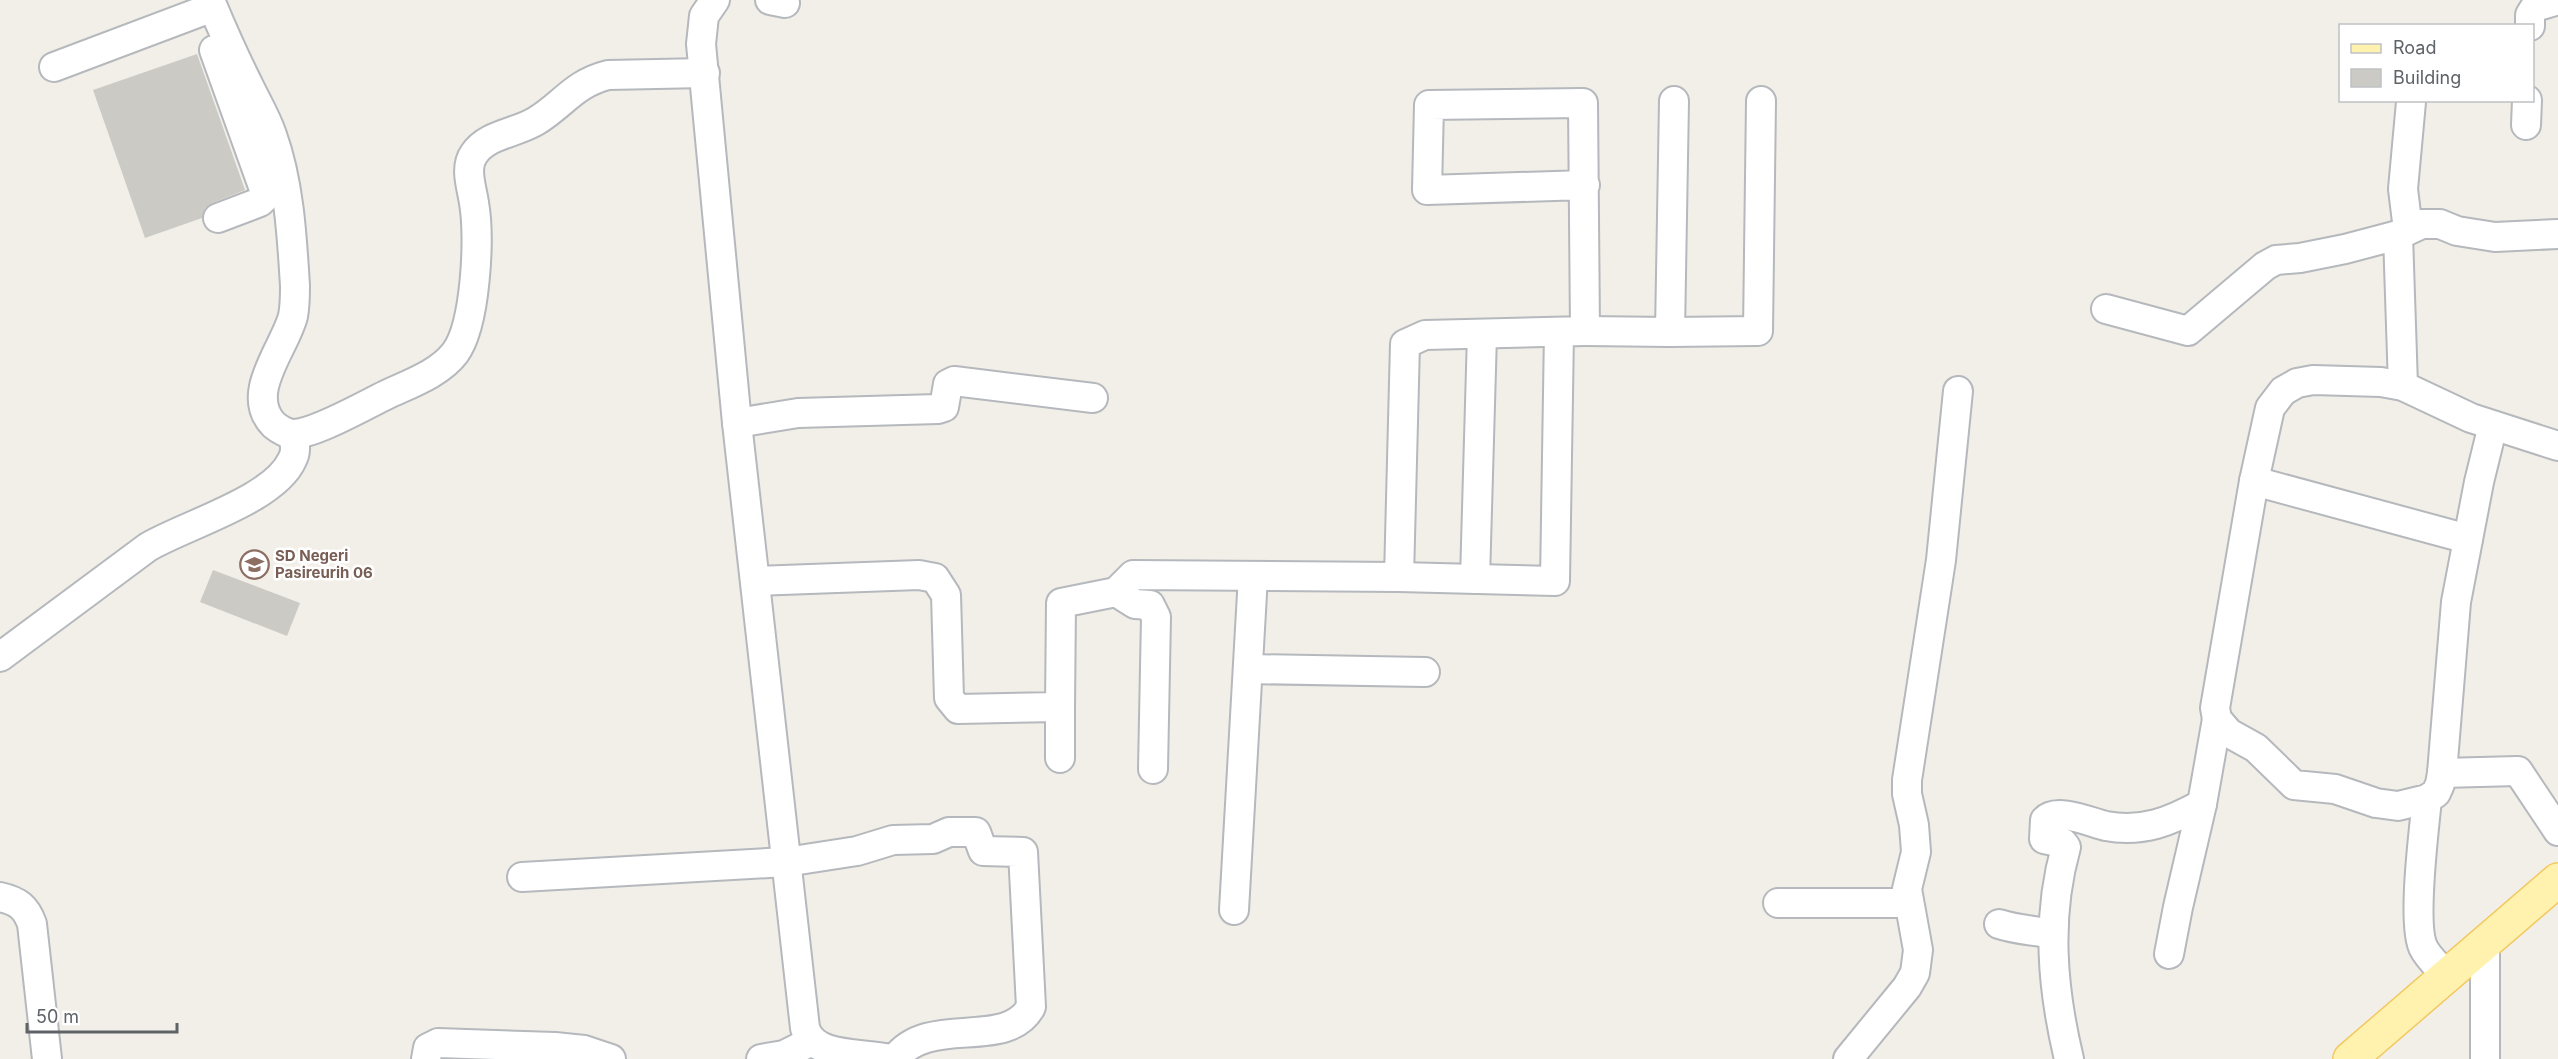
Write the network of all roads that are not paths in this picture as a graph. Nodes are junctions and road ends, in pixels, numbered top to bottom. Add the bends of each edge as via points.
1 (715, 0) edge
2 (2558, 0) edge
3 (202, 4) edge
4 (2530, 24) edge
5 (54, 67) dead end
6 (705, 73) junction
7 (1674, 101) dead end
8 (1761, 101) dead end
9 (2411, 102) edge
10 (1585, 185) junction
11 (218, 218) dead end
12 (2403, 232) junction
13 (2558, 234) edge
14 (2106, 309) dead end
15 (1572, 332) junction
16 (1670, 332) junction
17 (1482, 334) junction
18 (2403, 386) junction
19 (1958, 391) dead end
20 (1093, 398) dead end
21 (737, 423) junction
22 (2493, 425) junction
23 (292, 434) junction
24 (2558, 446) edge
25 (2254, 481) junction
26 (2468, 539) junction
27 (1156, 575) junction
28 (1253, 576) junction
29 (1399, 577) junction
30 (1475, 579) junction
31 (755, 581) junction
32 (1116, 592) junction
33 (1156, 617) junction
34 (0, 657) edge
35 (1248, 669) junction
36 (1425, 672) dead end
37 (1060, 707) junction
38 (2217, 719) junction
39 (1060, 758) dead end
40 (1153, 769) dead end
41 (2442, 773) junction
42 (2427, 799) junction
43 (2202, 804) junction
44 (2558, 831) edge
45 (786, 862) junction
46 (522, 877) dead end
47 (2558, 880) edge
48 (0, 897) edge
49 (1778, 903) dead end
50 (1909, 903) junction
51 (1234, 910) dead end
52 (1999, 924) dead end
53 (2052, 934) junction
54 (2485, 944) junction
55 (2169, 954) dead end
56 (2447, 976) junction
57 (810, 1042) junction
58 (47, 1059) edge
59 (426, 1059) edge
60 (611, 1059) edge
61 (761, 1059) edge
62 (893, 1059) edge
63 (1848, 1059) edge
64 (2069, 1059) edge
65 (2350, 1059) edge
66 (2485, 1059) edge

1 - 6 street via 702,27
2 - 4 street via 2535,6
3 - 5 street
3 - 11 street via 265,192 260,202
3 - 23 street via 226,39 271,133 286,188 296,302 265,380 263,396 272,422
6 - 21 street
6 - 23 street via 596,78 578,87 534,122 479,147 469,163 477,232 470,316 465,337 455,353 423,378 326,424
7 - 16 street
8 - 16 street via 1758,331
9 - 12 street
10 - 10 street via 1427,190 1429,105 1583,103
10 - 15 street
12 - 13 street via 2430,224 2495,237
12 - 14 street via 2311,256 2276,260 2188,331
12 - 18 street
15 - 16 street
15 - 17 street
15 - 30 street via 1555,581
17 - 29 street via 1425,335 1405,344
17 - 30 street
18 - 22 street
18 - 25 street via 2313,380 2283,391 2270,408
19 - 50 street via 1941,561 1907,780 1916,838 1907,889
20 - 21 street via 952,381 944,407 939,409 798,413
21 - 31 street
22 - 24 street
22 - 26 street
23 - 34 street via 296,450 293,459 275,481 241,504 148,547
25 - 26 street
25 - 38 street via 2218,685
26 - 41 street via 2456,602
27 - 28 street
27 - 32 street via 1133,575
27 - 33 street
28 - 29 street
28 - 35 street
29 - 30 street
31 - 37 street via 919,575 935,578 946,595 949,698 958,709
31 - 45 street
32 - 33 street via 1135,604 1150,605
32 - 37 street via 1061,603
33 - 40 street
35 - 36 street
35 - 51 street
37 - 39 street
38 - 42 street via 2229,733 2256,748 2294,785 2335,789 2386,805
38 - 43 street
41 - 42 street via 2436,793
41 - 44 street via 2518,771
42 - 56 street via 2420,871 2420,931 2424,950
43 - 53 street via 2145,828 2117,828 2083,818 2047,817 2044,839 2064,843 2066,847 2057,884
43 - 55 street
45 - 46 street
45 - 57 street via 805,1028
45 - 62 street via 857,851 893,840 933,839 949,832 976,832 983,850 1024,854 1031,1007 1027,1015 1005,1028 926,1036
47 - 54 main road
48 - 58 street via 23,906 32,924
49 - 50 street
50 - 63 street via 1918,950 1915,973
52 - 53 street
53 - 64 street via 2060,1025
54 - 56 main road
54 - 66 street
56 - 65 main road
57 - 61 street via 784,1055
57 - 62 street via 822,1051
59 - 60 street via 428,1047 438,1043 555,1047 584,1050

